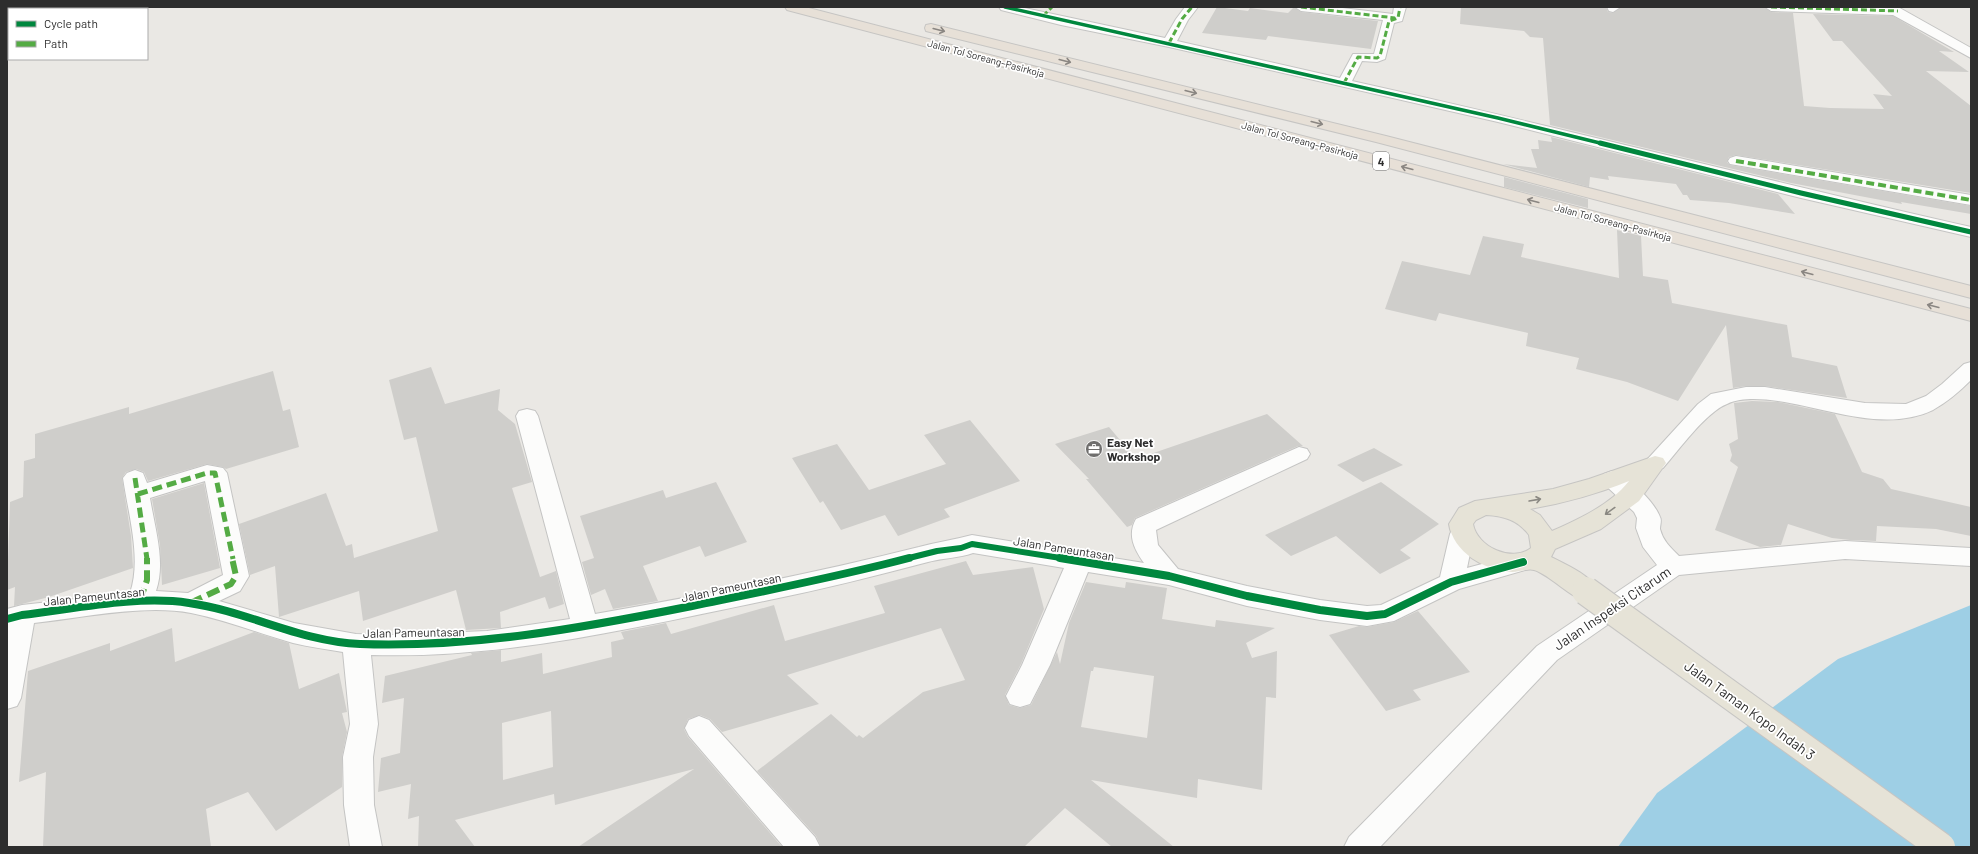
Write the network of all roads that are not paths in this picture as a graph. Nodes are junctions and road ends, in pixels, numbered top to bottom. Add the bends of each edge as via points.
1 (791, 7) edge
2 (847, 7) edge
3 (1005, 7) edge
4 (1192, 7) edge
5 (1301, 7) edge
6 (1771, 7) edge
7 (1894, 9) edge
8 (1399, 13) edge
9 (1945, 39) junction
10 (1971, 41) edge
11 (1169, 43) junction
12 (1971, 54) edge
13 (1344, 83) junction
14 (1736, 161) dead end
15 (1971, 200) edge
16 (1971, 232) edge
17 (1971, 292) edge
18 (1971, 316) edge
19 (1971, 368) edge
20 (527, 416) dead end
21 (1299, 454) dead end
22 (1655, 463) junction
23 (1612, 479) junction
24 (1631, 495) junction
25 (1496, 507) junction
26 (1462, 534) junction
27 (1536, 554) junction
28 (1971, 557) edge
29 (1080, 561) junction
30 (1673, 566) junction
31 (1169, 576) junction
32 (1450, 582) junction
33 (140, 601) junction
34 (190, 603) junction
35 (15, 617) edge
36 (585, 625) junction
37 (356, 644) junction
38 (1020, 696) dead end
39 (7, 698) edge
40 (699, 728) dead end
41 (366, 847) edge
42 (804, 847) edge
43 (1360, 847) edge
44 (1941, 847) edge

18 -> 1 highway, Jalan Tol Soreang–Pasirkoja / 4
2 -> 17 highway, Jalan Tol Soreang–Pasirkoja / 4 via 1381,139
3 - 11 street
4 - 11 street
5 - 8 street
6 - 7 street
7 - 9 street
8 - 13 street via 1388,21 1380,56 1358,57
9 - 10 street
9 - 12 street
11 - 13 street
13 - 16 street
14 - 15 street
19 - 22 street via 1954,386 1926,404 1906,411 1881,412 1766,392 1718,399
20 - 36 street
21 - 31 street via 1145,525 1142,542
22 - 23 main road
22 - 24 main road
23 - 24 street
25 -> 23 main road via 1553,497
24 -> 27 main road via 1592,523
24 - 30 street via 1643,507 1649,518 1648,528 1655,547
25 - 26 main road via 1472,510 1464,516 1460,524
25 - 27 main road via 1524,516 1535,525 1542,534
26 - 27 main road via 1480,552 1493,559 1508,562
26 - 32 street
27 - 32 street, Jalan Pameuntasan
27 - 44 main road, Jalan Taman Kopo Indah 3, bridge
28 - 30 street, Jalan Inspeksi Citarum via 1845,550
29 - 31 street, Jalan Pameuntasan
29 - 36 street, Jalan Pameuntasan via 972,544 840,576 668,612
29 - 38 street via 1036,665
30 - 43 street, Jalan Inspeksi Citarum via 1546,653
31 - 32 street, Jalan Pameuntasan via 1247,596 1367,616 1385,614
33 - 34 street, Jalan Pameuntasan
33 - 34 street via 147,580 148,563 136,486 207,472 215,473 236,576 231,584
33 - 35 street, Jalan Pameuntasan
34 - 37 street, Jalan Pameuntasan via 294,633
35 - 39 street
36 - 37 street, Jalan Pameuntasan via 544,634 487,641
37 - 41 street via 364,724 358,757 359,805
40 - 42 street

